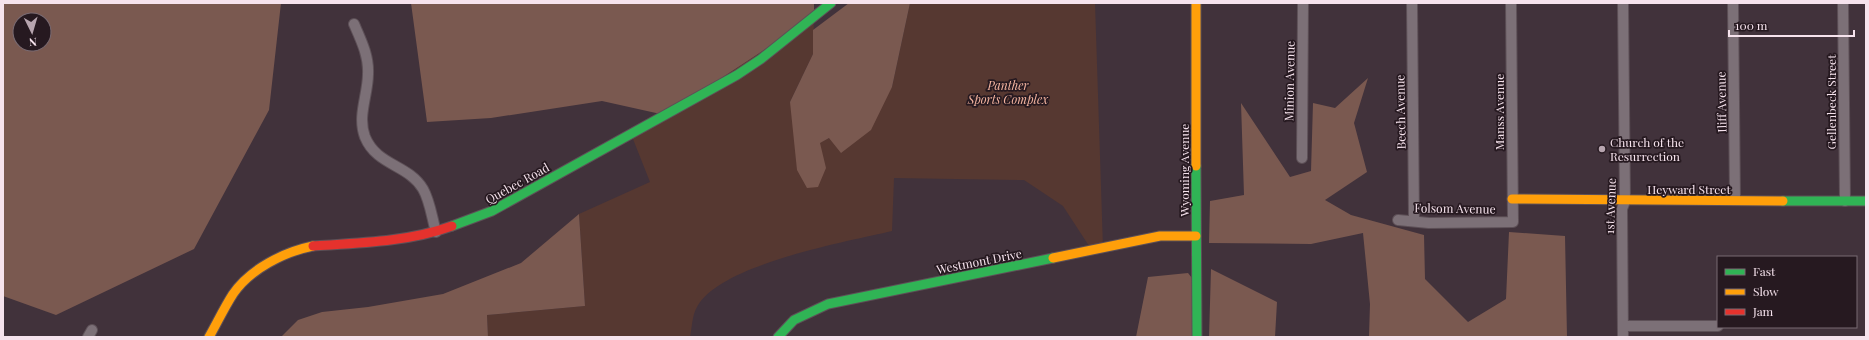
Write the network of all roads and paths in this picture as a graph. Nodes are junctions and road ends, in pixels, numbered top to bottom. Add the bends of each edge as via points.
1 (831, 3) edge
2 (1196, 3) edge
3 (1303, 3) edge
4 (1412, 3) edge
5 (1511, 3) edge
6 (1623, 3) edge
7 (1733, 3) edge
8 (1843, 3) edge
9 (354, 24) dead end
10 (1302, 158) dead end
11 (1512, 199) junction
12 (1735, 200) junction
13 (1625, 201) junction
14 (1845, 201) junction
15 (1866, 202) edge
16 (1398, 220) dead end
17 (1414, 221) junction
18 (1512, 222) joint
19 (436, 232) junction
20 (1196, 236) junction
21 (1623, 326) junction
22 (1717, 326) edge
23 (209, 337) edge
24 (778, 337) edge
25 (1197, 337) edge
26 (1624, 337) edge

1 - 19 street, Quebec Road via 737,75 492,210
2 - 20 street, Wyoming Avenue
3 - 10 street, Minion Avenue
4 - 17 street, Beech Avenue
5 - 11 street, Manss Avenue
6 - 13 street, 1st Avenue
7 - 12 street, Iliff Avenue
8 - 14 street, Gellenbeck Street
9 - 19 street via 368,62 362,118 365,136 379,156 407,172 423,189
11 - 13 street, Heyward Street
11 - 18 street, Manss Avenue
12 - 13 street, Heyward Street
12 - 14 street, Heyward Street
13 - 21 street, 1st Avenue via 1622,209
14 - 15 street, Heyward Street
16 - 17 street, Folsom Avenue
17 - 18 street, Folsom Avenue
19 - 23 street, Quebec Road via 370,242 312,246 279,257 253,274 234,293
20 - 24 street, Westmont Drive via 1160,236 828,304 796,317
20 - 25 street, Wyoming Avenue
21 - 22 street
21 - 26 street, 1st Avenue

